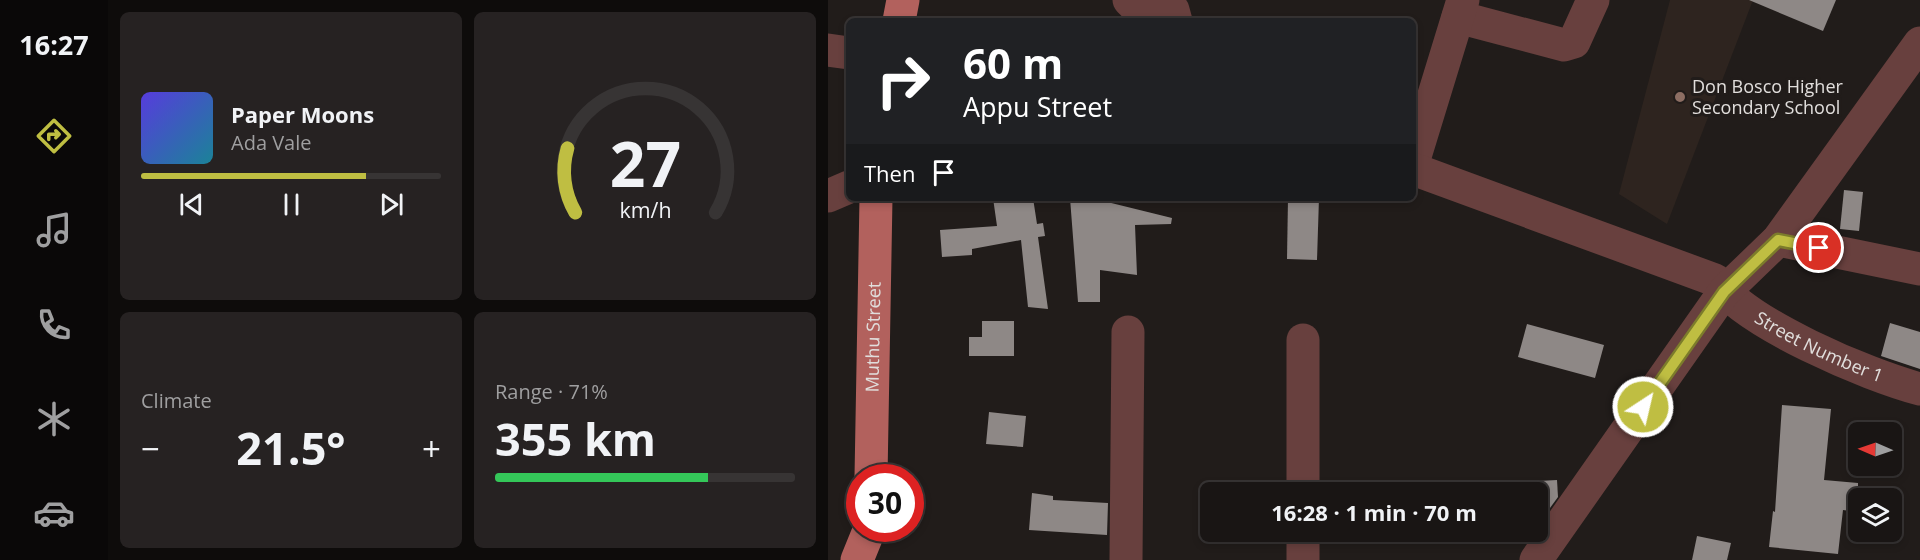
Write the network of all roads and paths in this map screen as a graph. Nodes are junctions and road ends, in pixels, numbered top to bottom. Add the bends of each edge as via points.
1 (903, 0) edge
2 (1129, 0) edge
3 (1593, 0) edge
4 (1460, 8) edge
5 (900, 18) edge
6 (1175, 18) edge
7 (1920, 44) edge
8 (828, 50) edge
9 (846, 53) edge
10 (1416, 153) edge
11 (1416, 170) edge
12 (846, 188) edge
13 (828, 196) edge
14 (876, 201) edge
15 (1778, 240) junction
16 (1920, 268) edge
17 (1724, 292) junction
18 (1128, 332) dead end
19 (1303, 340) dead end
20 (1920, 389) edge
21 (871, 464) edge
22 (1303, 482) edge
23 (864, 542) edge
24 (1303, 542) edge
25 (857, 560) edge
26 (1126, 560) edge
27 (1303, 560) edge
28 (1536, 560) edge

1 - 5 main road
2 - 6 street via 1136,7 1173,10
3 - 4 street via 1574,42 1564,45
4 - 10 street
7 - 15 street
8 - 9 street
11 - 17 street, Street Number 1 via 1715,280
12 - 13 street
14 - 21 main road, Muthu Street
15 - 16 street
15 - 17 street
17 - 20 street, Street Number 1 via 1790,337 1896,383
17 - 28 street
18 - 26 street
19 - 22 street
23 - 25 main road
24 - 27 street

